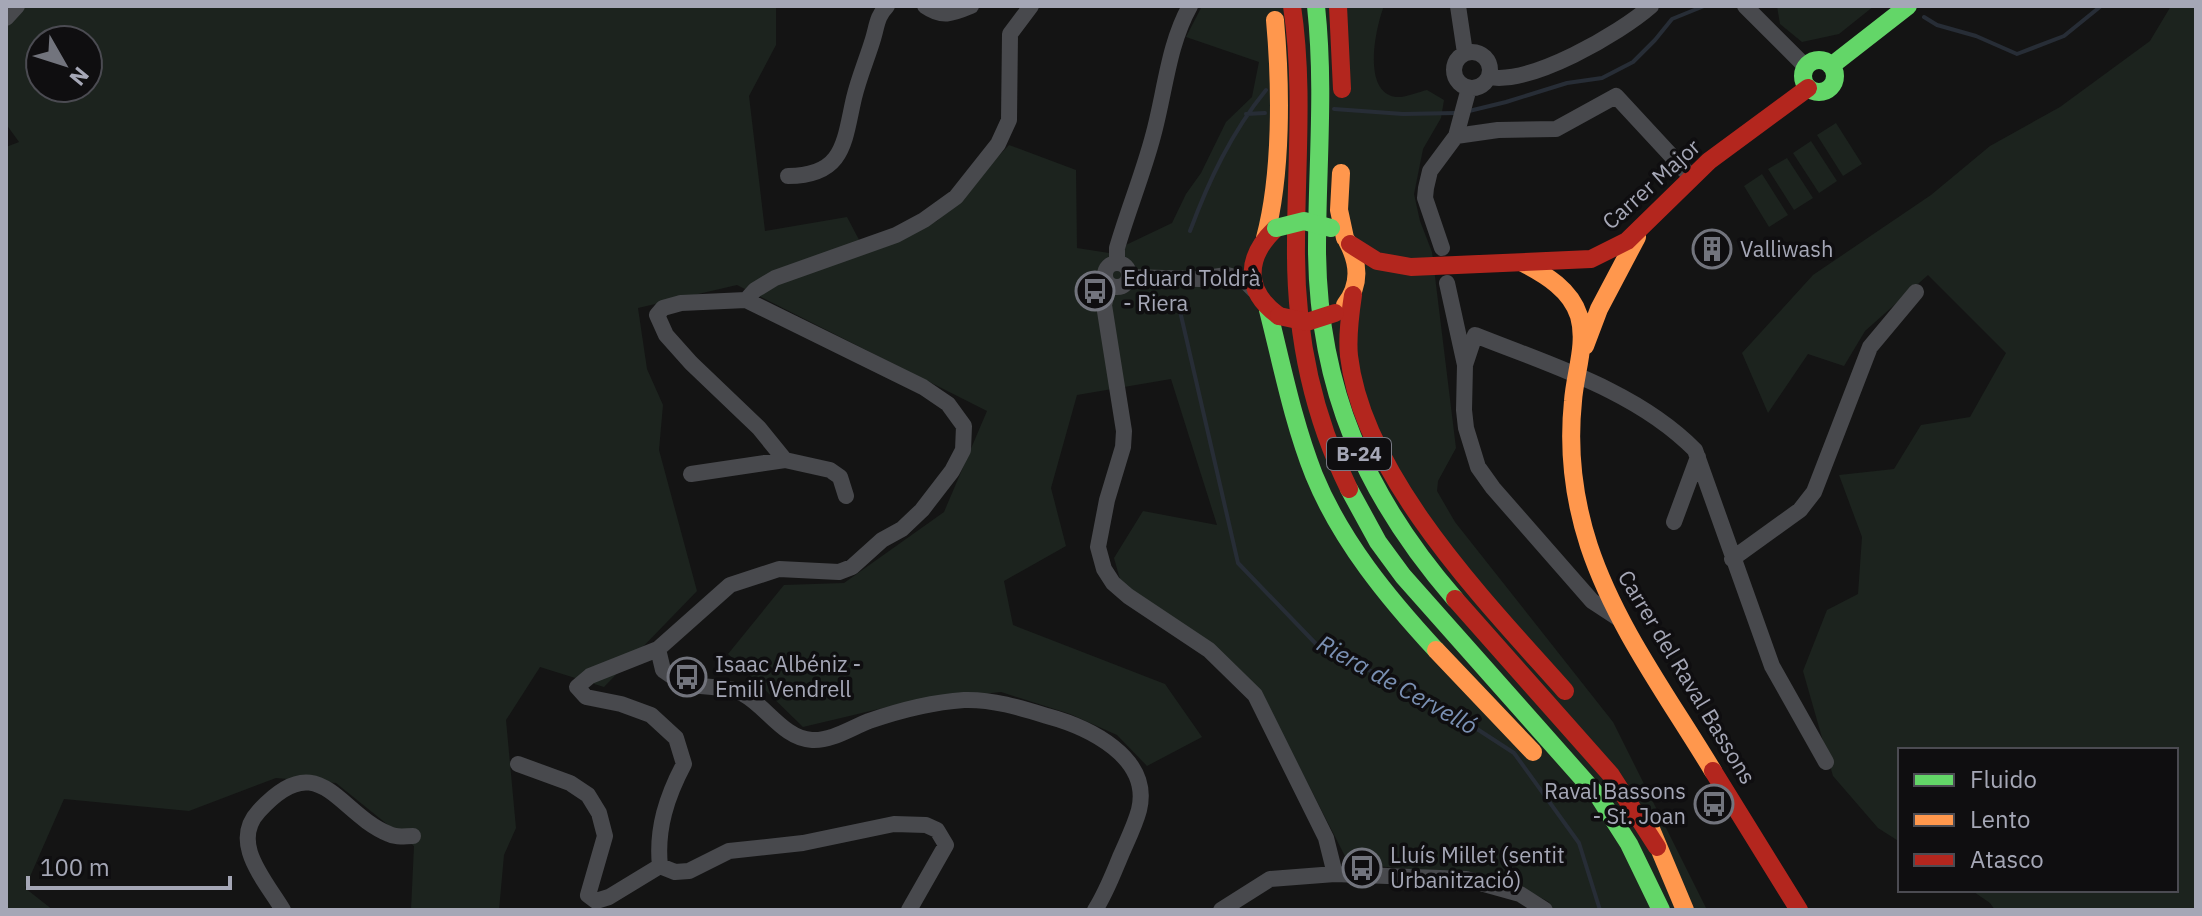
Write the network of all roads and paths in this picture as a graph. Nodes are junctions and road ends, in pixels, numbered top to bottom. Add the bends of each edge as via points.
1 (17, 6) edge
2 (925, 6) edge
3 (971, 6) edge
4 (1031, 6) edge
5 (1273, 6) edge
6 (1292, 6) edge
7 (1316, 6) edge
8 (1338, 6) edge
9 (1458, 6) edge
10 (1651, 6) edge
11 (1745, 6) edge
12 (1908, 6) edge
13 (880, 9) edge
14 (1185, 11) edge
15 (6, 18) edge
16 (1465, 53) junction
17 (1831, 66) junction
18 (1806, 67) junction
19 (1489, 77) junction
20 (1808, 88) junction
21 (1467, 94) junction
22 (1342, 109) dead end
23 (1457, 132) junction
24 (1341, 152) dead end
25 (788, 176) dead end
26 (1691, 177) junction
27 (1642, 228) junction
28 (1270, 233) junction
29 (1342, 237) junction
30 (1442, 248) dead end
31 (1254, 257) junction
32 (1117, 262) junction
33 (1523, 263) junction
34 (1411, 267) junction
35 (1216, 276) junction
36 (1129, 277) junction
37 (1447, 283) dead end
38 (1109, 284) junction
39 (1254, 290) junction
40 (1916, 292) dead end
41 (1353, 295) junction
42 (746, 300) junction
43 (1274, 313) junction
44 (1465, 365) junction
45 (1578, 367) junction
46 (1698, 457) junction
47 (785, 460) junction
48 (691, 474) dead end
49 (846, 496) dead end
50 (1674, 522) dead end
51 (1732, 559) junction
52 (1621, 620) junction
53 (658, 649) junction
54 (1580, 708) dead end
55 (1604, 740) dead end
56 (1826, 762) dead end
57 (518, 764) dead end
58 (1558, 779) dead end
59 (1602, 835) dead end
60 (413, 836) dead end
61 (1657, 847) junction
62 (660, 866) junction
63 (1335, 874) junction
64 (283, 910) edge
65 (909, 910) edge
66 (1095, 910) edge
67 (1221, 910) edge
68 (1545, 910) edge
69 (1658, 910) edge
70 (1685, 910) edge
71 (1799, 910) edge

1 - 15 street
2 - 3 street via 943,15
4 - 42 street via 1010,34 1009,120 998,144 956,197 896,235 775,278
5 - 28 main road via 1277,138
6 - 69 main road, B-24 via 1299,63 1296,299 1308,375 1327,440 1344,481 1402,575 1616,821
7 - 61 main road, B-24 via 1322,63 1317,293 1345,423 1400,532 1613,778
8 - 22 main road
9 - 16 street
10 - 19 street via 1625,27 1533,74
11 - 18 street
12 - 17 main road
13 - 25 street via 840,154 819,171
14 - 32 street
16 - 19 street via 1487,59
16 - 21 street via 1454,66
17 - 18 main road via 1816,60
17 - 20 main road via 1832,86 1822,92
18 - 20 main road via 1802,78
19 - 21 street
20 - 26 main road, Carrer Major
21 - 23 street
23 - 26 street via 1556,129 1616,96
23 - 30 street via 1430,171 1426,188
24 - 29 main road
26 - 27 main road, Carrer Major
27 - 33 main road, Carrer Major via 1614,250 1591,259
27 - 45 main road via 1599,309
28 - 29 main road, bridge via 1310,220
28 - 31 main road
29 - 34 main road, Carrer Major via 1377,261
29 - 41 main road via 1358,269
31 - 35 street
31 - 39 main road
32 - 36 street via 1126,266
32 - 38 street via 1105,271
33 - 34 main road, Carrer Major
33 - 45 main road via 1551,280 1572,302 1581,325
34 - 41 main road, Carrer Major via 1380,275
35 - 36 street
35 - 39 street via 1243,279
36 - 38 street via 1120,287
37 - 44 street
38 - 63 street via 1104,305 1124,431 1098,547 1100,559 1113,583 1209,650 1255,695 1326,838
39 - 43 main road
40 - 51 street via 1870,347 1814,492 1800,510
41 - 43 main road, bridge via 1335,313 1309,323
41 - 54 main road via 1348,345 1355,384 1408,502 1456,568
42 - 47 street via 681,303 657,315 682,354
42 - 53 street via 948,404 964,426 963,450 922,510 852,567 839,572 779,569 730,585
43 - 58 main road via 1303,443 1353,549
44 - 45 street via 1475,335
44 - 52 street via 1464,410 1478,467 1592,601
45 - 46 street via 1682,438
45 - 52 main road, Carrer del Raval Bassons via 1571,441 1576,498 1592,560
46 - 50 street
46 - 51 street
47 - 48 street
47 - 49 street via 830,470 840,477
51 - 56 street via 1772,666
52 - 71 main road, Carrer del Raval Bassons
53 - 62 street via 590,676 577,687 586,697 651,715 676,738 684,764 660,824
53 - 66 street via 663,670 683,683 740,692 786,729 809,740 965,700 1006,704 1092,732 1127,761 1138,781 1140,808
55 - 61 main road via 1634,789
57 - 62 street via 570,783 588,795 599,813 605,836 588,895 596,901
59 - 69 main road
60 - 64 street via 384,832 331,790 316,785 295,783 277,791 251,819 247,834 252,864
61 - 70 main road, B-24
62 - 65 street via 689,871 743,848 778,847 894,824 926,825 937,830 946,845
63 - 67 street via 1270,879
63 - 68 street via 1466,879 1520,894

